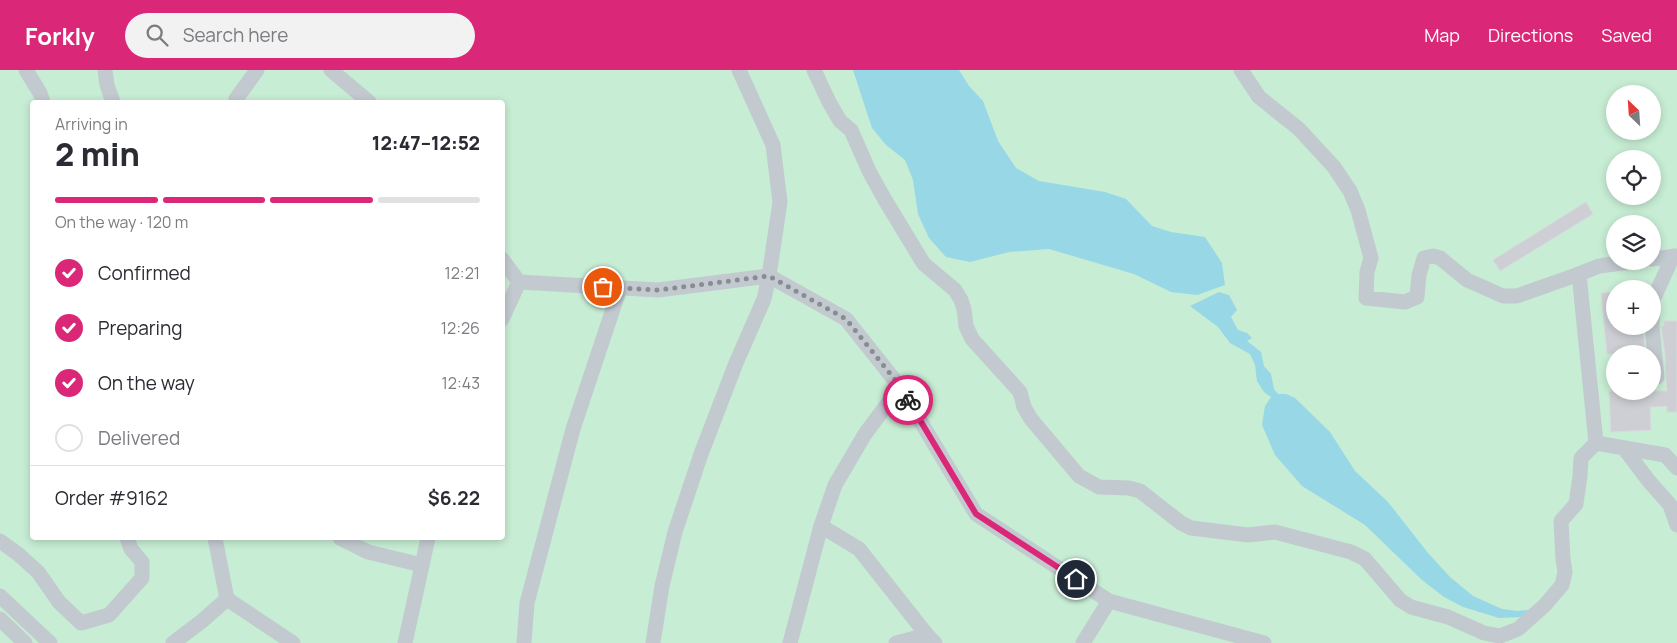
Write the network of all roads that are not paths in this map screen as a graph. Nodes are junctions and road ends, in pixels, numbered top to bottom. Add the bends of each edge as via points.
1 (26, 70) edge
2 (106, 70) edge
3 (257, 70) edge
4 (330, 70) edge
5 (739, 70) edge
6 (814, 70) edge
7 (1241, 70) edge
8 (42, 100) edge
9 (112, 100) edge
10 (236, 100) edge
11 (367, 100) edge
12 (1675, 256) edge
13 (1661, 258) edge
14 (505, 263) edge
15 (1606, 265) edge
16 (1579, 274) junction
17 (769, 276) junction
18 (519, 282) junction
19 (1661, 284) edge
20 (620, 288) junction
21 (505, 312) edge
22 (900, 386) junction
23 (1596, 444) junction
24 (1624, 448) junction
25 (1677, 468) edge
26 (1671, 496) edge
27 (1677, 525) edge
28 (821, 526) junction
29 (128, 540) edge
30 (215, 540) edge
31 (344, 540) edge
32 (428, 540) edge
33 (0, 541) edge
34 (422, 566) junction
35 (0, 596) edge
36 (227, 598) junction
37 (1109, 601) junction
38 (0, 619) edge
39 (931, 639) edge
40 (25, 643) edge
41 (50, 643) edge
42 (173, 643) edge
43 (294, 643) edge
44 (405, 643) edge
45 (524, 643) edge
46 (654, 643) edge
47 (790, 643) edge
48 (896, 643) edge
49 (1083, 643) edge
50 (1264, 643) edge

1 - 8 street
2 - 9 street
3 - 10 street
4 - 11 street
5 - 17 street via 772,145 780,202
6 - 23 street via 829,102 840,121 851,130 877,185 924,264 955,290 961,300 972,339 1020,392 1031,419 1080,476 1099,487 1140,491 1191,528 1248,535 1275,532 1351,552 1365,559 1400,600 1411,607 1500,636 1518,630 1562,585 1566,572 1562,522 1576,504 1581,458
7 - 16 street via 1259,97 1299,129 1334,167 1350,191 1371,258 1366,298 1405,302 1418,297 1424,258 1433,256 1467,280 1503,296 1517,296
12 - 13 street
12 - 19 street
14 - 18 street
15 - 16 street
16 - 23 street
17 - 20 street via 658,290
17 - 22 street via 846,319
17 - 46 street via 764,298 701,454 675,532 662,586
18 - 20 street
18 - 21 street
20 - 45 street via 570,438 526,603
22 - 28 street via 865,434 835,485
22 - 37 street via 976,514
23 - 24 street
24 - 25 street via 1665,456
24 - 26 street
26 - 27 street via 1670,505
28 - 39 street via 859,549
28 - 47 street
29 - 33 street via 142,562 142,578 108,615 81,622 59,602 38,572
30 - 36 street
31 - 34 street via 368,552
32 - 34 street
34 - 44 street
35 - 41 street
36 - 42 street
36 - 43 street
37 - 49 street
37 - 50 street
38 - 40 street
39 - 48 street

